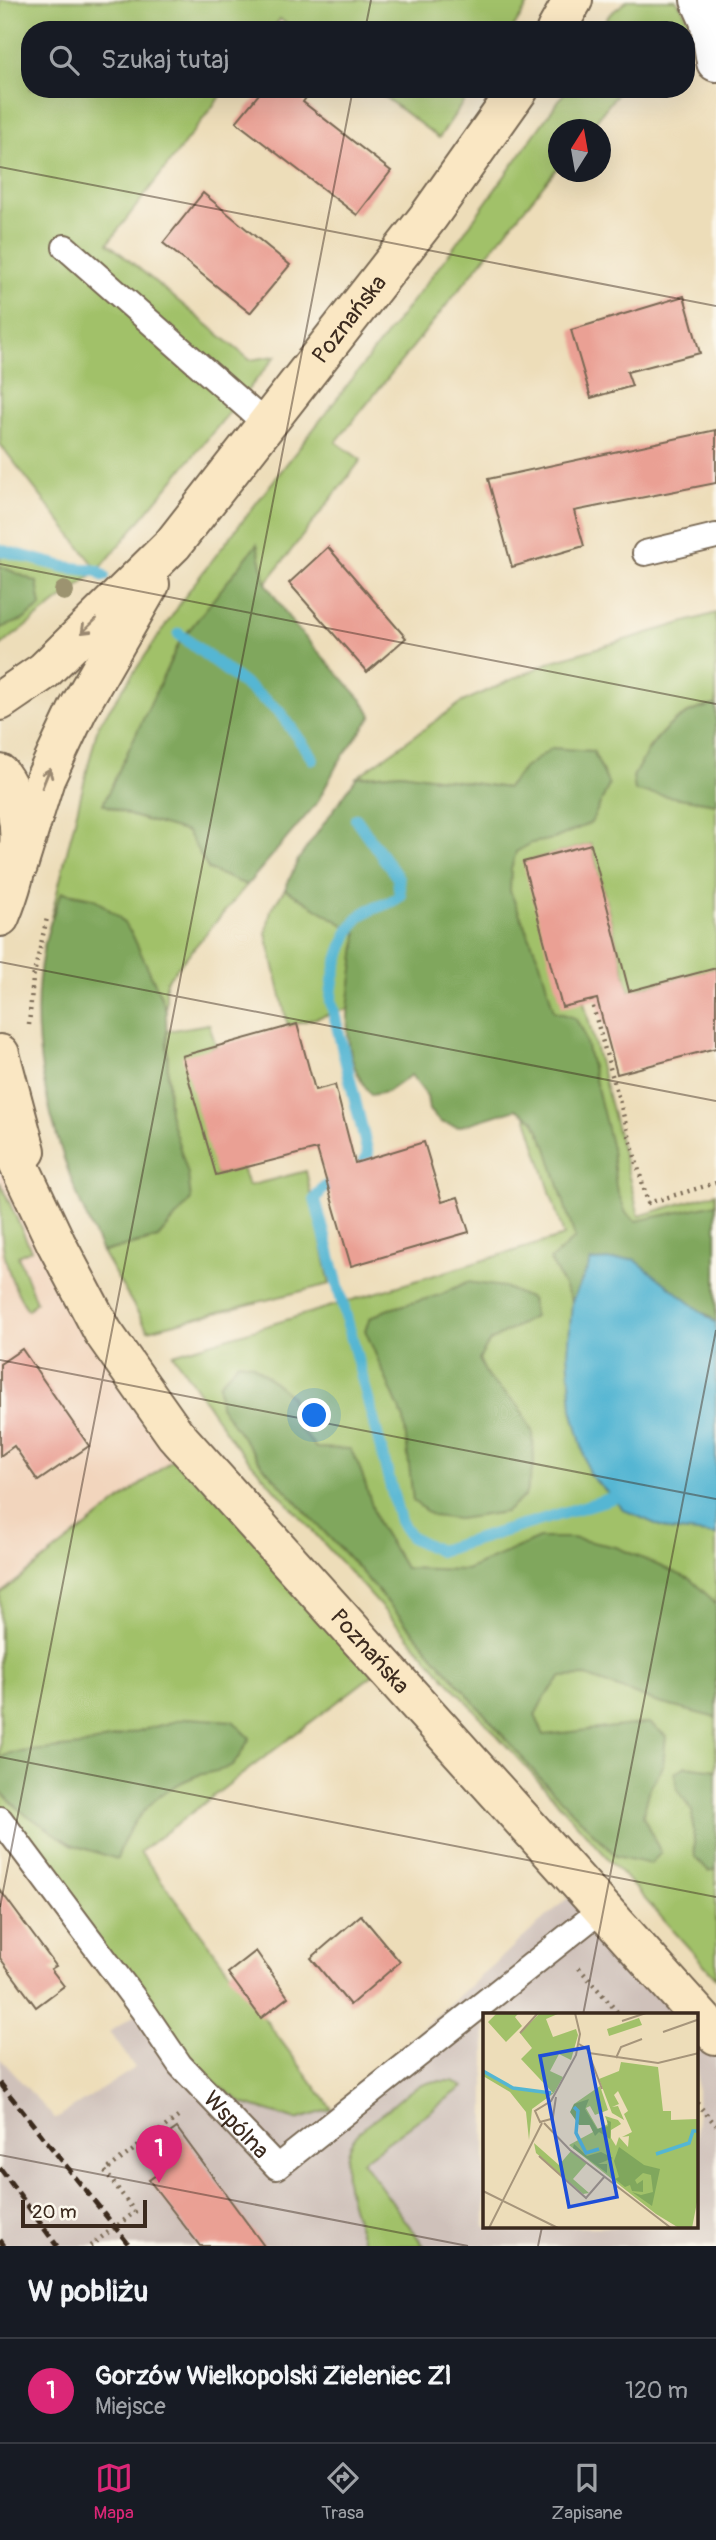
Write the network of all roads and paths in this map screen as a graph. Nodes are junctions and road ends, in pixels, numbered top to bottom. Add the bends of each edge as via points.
1 (573, 0) edge
2 (699, 0) edge
3 (561, 21) edge
4 (716, 62) edge
5 (513, 98) edge
6 (65, 247) dead end
7 (266, 424) junction
8 (716, 536) edge
9 (173, 544) junction
10 (645, 553) dead end
11 (0, 701) edge
12 (0, 774) edge
13 (18, 866) junction
14 (48, 911) dead end
15 (0, 917) edge
16 (591, 1000) dead end
17 (31, 1024) junction
18 (33, 1037) dead end
19 (10, 1041) edge
20 (0, 1125) edge
21 (716, 1183) edge
22 (56, 1243) junction
23 (0, 1819) edge
24 (601, 1910) junction
25 (558, 1944) junction
26 (618, 2013) edge
27 (696, 2013) edge
28 (698, 2015) edge
29 (716, 2035) edge
30 (208, 2095) junction
31 (698, 2104) edge
32 (716, 2125) edge
33 (90, 2246) edge

1 - 3 main road
2 - 4 street via 709,20
5 - 7 main road, Poznańska via 429,216
6 - 7 lane
7 - 9 main road, Poznańska
8 - 10 lane
9 -> 11 main road, Poznańska via 44,671
13 -> 9 main road, Poznańska via 45,779
12 - 13 main road via 16,811
13 - 15 main road, Poznańska
14 - 17 path via 33,978
16 - 21 path via 648,1203
17 - 18 path
17 - 19 path
19 - 22 main road, Poznańska via 11,1102
20 - 22 main road, Poznańska
22 - 24 main road, Poznańska via 103,1332 175,1434
23 - 30 lane, Wspólna via 180,2065
24 - 25 lane, Wspólna
24 - 27 main road, Poznańska
25 - 26 path
25 - 30 lane, Wspólna via 277,2166
28 - 29 main road, Poznańska
30 - 33 path via 105,2171 135,2212
31 - 32 path

